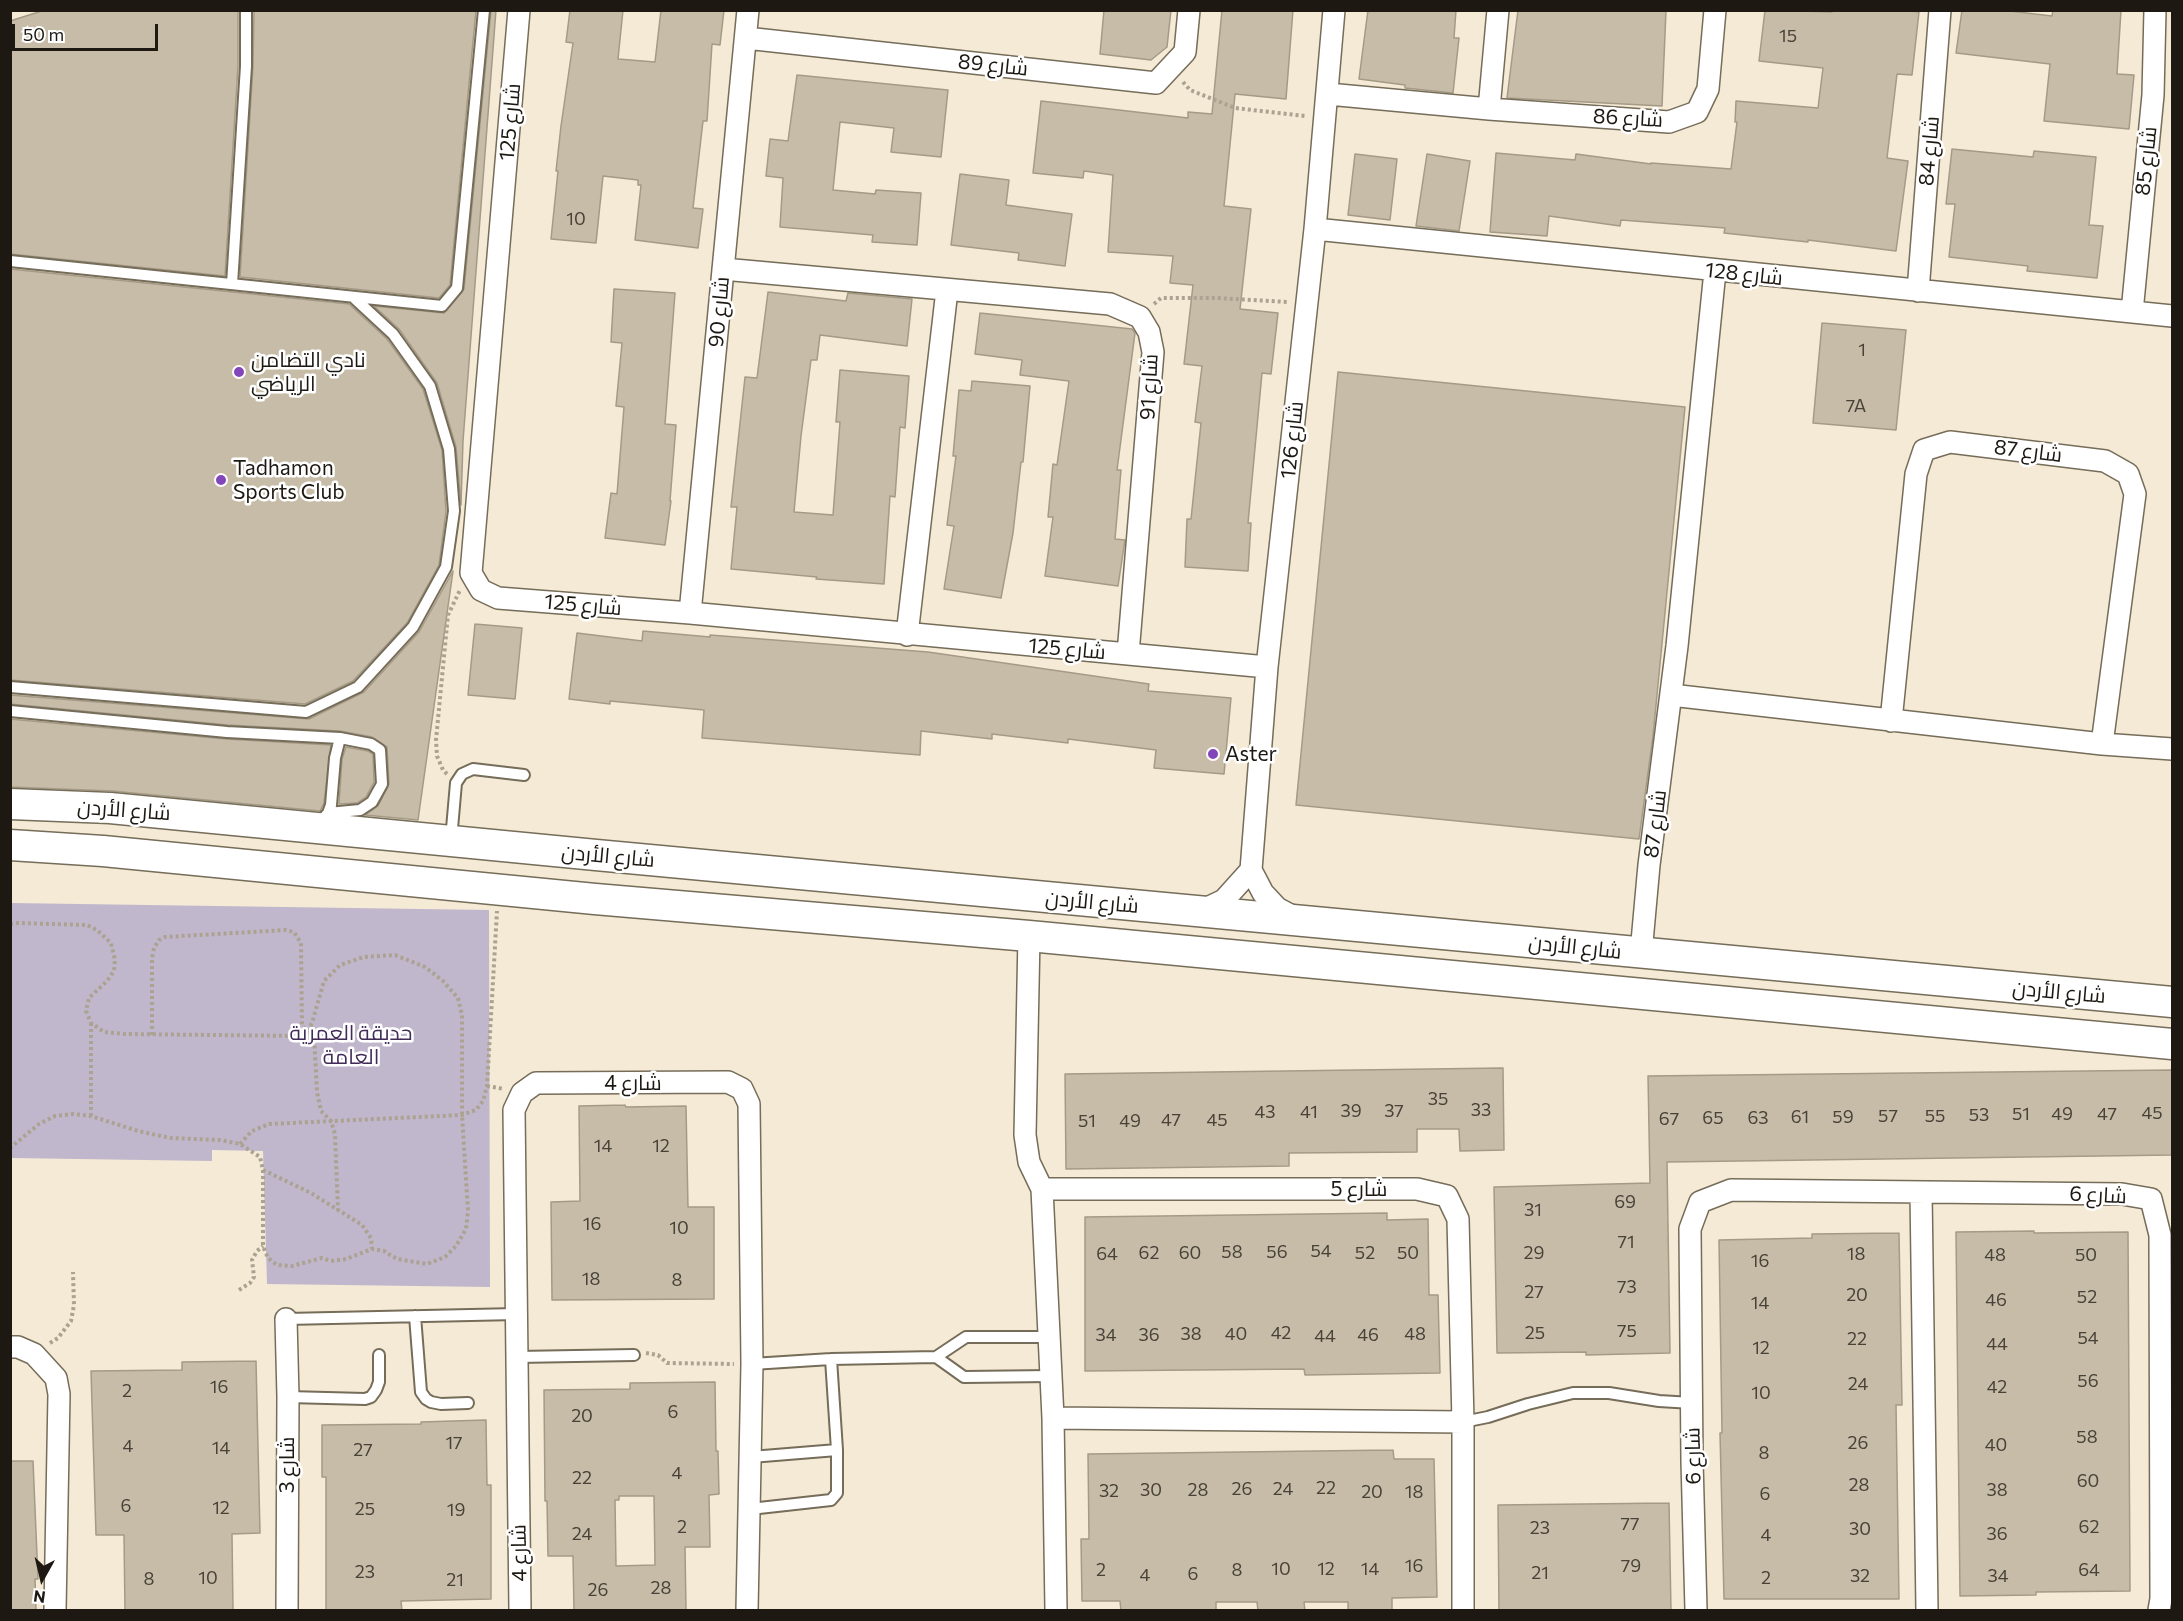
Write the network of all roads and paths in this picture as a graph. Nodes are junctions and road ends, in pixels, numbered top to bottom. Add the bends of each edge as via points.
1 (246, 10) edge
2 (484, 10) edge
3 (519, 10) edge
4 (748, 10) edge
5 (1189, 10) edge
6 (1334, 10) edge
7 (1498, 10) edge
8 (1715, 10) edge
9 (1940, 10) edge
10 (2155, 10) edge
11 (746, 38) junction
12 (1171, 68) junction
13 (1328, 94) junction
14 (1489, 109) junction
15 (1326, 118) junction
16 (1315, 230) junction
17 (10, 261) edge
18 (723, 269) junction
19 (1715, 271) junction
20 (232, 284) junction
21 (947, 290) junction
22 (1918, 291) junction
23 (352, 297) junction
24 (1307, 303) junction
25 (2132, 312) junction
26 (2172, 316) edge
27 (1140, 317) junction
28 (471, 573) junction
29 (690, 613) junction
30 (907, 635) junction
31 (1128, 654) junction
32 (1268, 667) junction
33 (10, 687) edge
34 (1671, 695) junction
35 (10, 711) edge
36 (1892, 721) junction
37 (340, 738) junction
38 (2102, 744) junction
39 (2172, 749) edge
40 (525, 775) dead end
41 (456, 783) junction
42 (10, 804) edge
43 (110, 808) junction
44 (320, 820) junction
45 (451, 841) junction
46 (10, 845) edge
47 (103, 851) junction
48 (596, 855) junction
49 (1251, 870) junction
50 (498, 889) junction
51 (596, 899) junction
52 (1200, 912) junction
53 (1299, 919) junction
54 (10, 924) edge
55 (1029, 936) junction
56 (1641, 953) junction
57 (2172, 1002) edge
58 (1840, 1012) junction
59 (2172, 1021) edge
60 (91, 1023) junction
61 (307, 1032) junction
62 (152, 1035) junction
63 (2172, 1044) edge
64 (462, 1115) junction
65 (91, 1116) junction
66 (331, 1121) junction
67 (240, 1144) junction
68 (10, 1148) edge
69 (263, 1170) junction
70 (1042, 1189) junction
71 (1921, 1192) junction
72 (338, 1210) junction
73 (263, 1246) junction
74 (372, 1249) junction
75 (73, 1272) dead end
76 (239, 1290) dead end
77 (517, 1314) junction
78 (415, 1316) junction
79 (286, 1319) joint
80 (1050, 1337) junction
81 (10, 1347) edge
82 (34, 1354) junction
83 (379, 1355) dead end
84 (634, 1355) joint
85 (936, 1357) junction
86 (517, 1358) junction
87 (831, 1359) junction
88 (752, 1364) junction
89 (1052, 1376) junction
90 (288, 1397) junction
91 (1692, 1402) junction
92 (468, 1403) dead end
93 (1053, 1418) junction
94 (1462, 1422) junction
95 (837, 1450) junction
96 (751, 1457) junction
97 (750, 1509) junction
98 (55, 1611) edge
99 (287, 1611) edge
100 (520, 1611) edge
101 (747, 1611) edge
102 (1056, 1611) edge
103 (1463, 1611) edge
104 (1696, 1611) edge
105 (1927, 1611) edge
106 (2159, 1611) edge

1 - 20 lane
2 - 23 lane via 457,288 442,306
3 - 28 street, شارع 125
4 - 11 street, شارع 90
5 - 12 street, شارع 89 via 1185,52
6 - 13 street, شارع 126
7 - 14 street
8 - 14 street, شارع 86 via 1708,89 1696,112 1669,122
9 - 22 street, شارع 84
10 - 25 street, شارع 85 via 2153,95
11 - 12 street, شارع 89 via 1156,83
11 - 18 street, شارع 90
12 - 15 path via 1190,90 1235,108
13 - 14 street, شارع 86
13 - 15 street, شارع 126
15 - 16 street, شارع 126
16 - 19 street, شارع 128
16 - 24 street, شارع 126
17 - 20 lane
18 - 21 street
18 - 29 street, شارع 90
19 - 22 street, شارع 128
19 - 34 street, شارع 87
20 - 23 lane
21 - 27 street via 1110,304
21 - 30 street
22 - 25 street, شارع 128
23 - 33 lane via 393,334 430,386 449,449 454,512 446,567 413,627 358,687 306,712
24 - 27 path via 1161,298
24 - 32 street, شارع 126
25 - 26 street, شارع 128
27 - 31 street, شارع 91 via 1149,332 1153,352
28 - 29 street, شارع 125 via 481,590 498,598
28 - 41 path via 448,615 436,740 443,770
29 - 30 street, شارع 125
30 - 31 street, شارع 125
31 - 32 street, شارع 125
32 - 49 street, شارع 126
34 - 36 street
34 - 56 street, شارع 87
35 - 37 lane via 227,732
36 - 38 street
36 - 38 street, شارع 87 via 1916,474 1924,450 1950,442 2105,460 2128,474 2135,494
37 - 44 lane via 330,805
37 - 44 lane via 371,744 380,750 382,784 372,801 360,810
38 - 39 street
40 - 41 lane via 473,769 462,774
41 - 45 lane
42 - 43 main road, شارع الأردن
43 - 44 main road, شارع الأردن
43 - 47 main road via 118,831 113,843
44 - 45 main road, شارع الأردن
45 - 48 main road, شارع الأردن
46 - 47 main road, شارع الأردن
47 - 50 main road, شارع الأردن
48 - 51 main road via 580,867 578,880 584,892
48 - 52 main road, شارع الأردن
49 - 52 street via 1224,900
49 - 53 street via 1263,893 1277,908
50 - 51 main road, شارع الأردن
50 - 64 path via 487,1086 476,1110
51 - 55 main road, شارع الأردن
52 - 53 main road, شارع الأردن
53 - 56 main road, شارع الأردن
54 - 60 path via 87,925 111,943 114,971 89,998 86,1011
55 - 58 main road, شارع الأردن
55 - 70 street via 1025,1135 1029,1162
56 - 57 main road, شارع الأردن
58 - 59 main road via 1881,1002 1918,1000
58 - 63 main road, شارع الأردن
60 - 62 path via 104,1032
60 - 65 path
61 - 62 path via 300,1036
61 - 62 path via 302,1025 301,943 294,932 286,930 159,940 152,958
61 - 64 path via 324,981 340,965 364,957 395,955 425,967 458,998 462,1015
61 - 66 path via 314,1036 321,1111
64 - 66 path
64 - 74 path via 468,1211 466,1229 456,1246 445,1257 427,1264 397,1259
65 - 67 path via 170,1138
65 - 68 path via 55,1116
66 - 67 path via 269,1124 252,1131
66 - 72 path
67 - 69 path via 260,1157
69 - 72 path
69 - 73 path
70 - 80 street
70 - 94 street, شارع 5 via 1417,1189 1447,1196 1458,1219
71 - 91 street, شارع 6 via 1731,1191 1700,1202 1690,1229
71 - 105 street
71 - 106 street, شارع 6 via 2122,1194 2151,1199 2160,1235
72 - 74 path via 362,1225
73 - 74 path via 277,1266 321,1258 346,1259
73 - 76 path via 252,1260 254,1277
75 - 82 path via 71,1321 58,1338
77 - 78 lane
77 - 86 street, شارع 4
77 - 88 street, شارع 4 via 514,1110 522,1093 536,1083 728,1082 742,1089 749,1104
78 - 79 lane
78 - 92 lane via 421,1392 431,1402
79 - 90 street, شارع 3
80 - 85 lane via 966,1337
80 - 89 street
81 - 82 street
82 - 98 street via 56,1378 59,1394
83 - 90 lane via 379,1382 365,1399
84 - 86 lane
84 - 88 path via 652,1353 667,1363
85 - 87 lane
85 - 89 lane via 964,1377
86 - 100 street, شارع 4
87 - 88 lane
87 - 95 lane
88 - 96 street, شارع 4
89 - 93 street
90 - 99 street, شارع 3
91 - 94 lane via 1573,1393
91 - 104 street, شارع 6
93 - 94 street
93 - 102 street
94 - 103 street, شارع 5
95 - 96 lane
95 - 97 lane via 837,1493 831,1500
96 - 97 street, شارع 4
97 - 101 street, شارع 4

